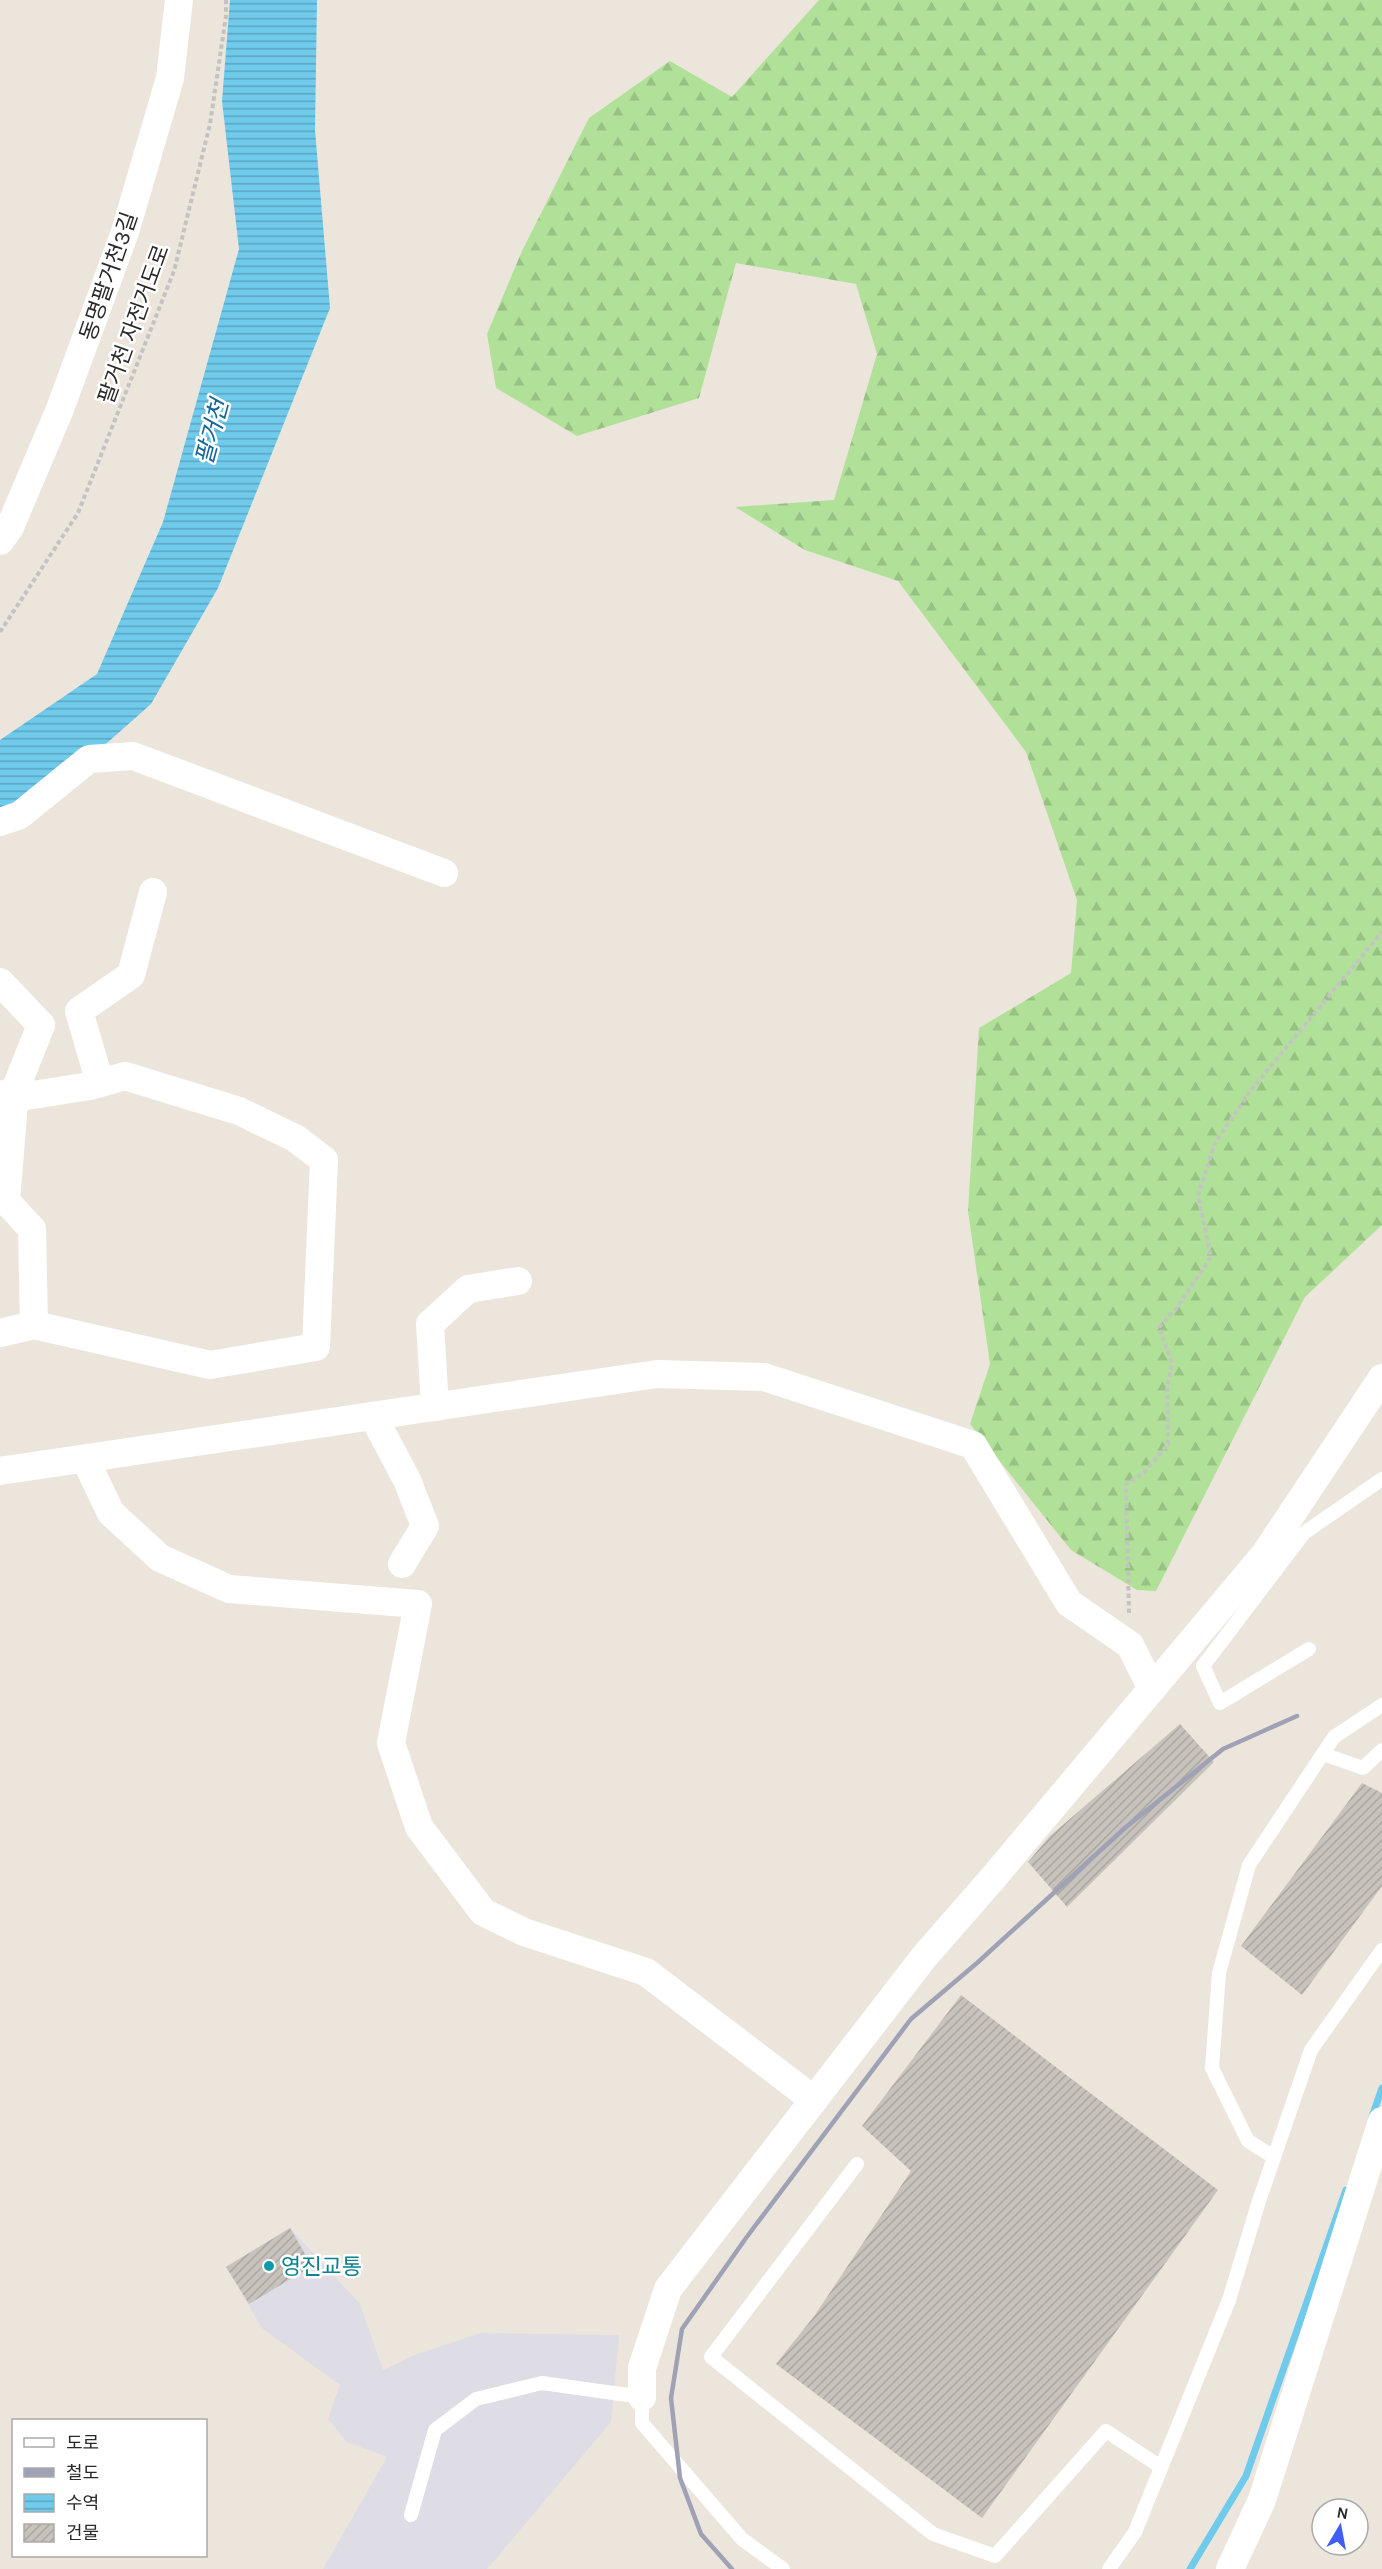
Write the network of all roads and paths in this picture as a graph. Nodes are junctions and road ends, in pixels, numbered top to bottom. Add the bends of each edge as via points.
1 (178, 0) edge
2 (226, 0) edge
3 (0, 541) edge
4 (0, 632) edge
5 (0, 822) edge
6 (444, 873) dead end
7 (153, 892) dead end
8 (1382, 932) edge
9 (0, 982) edge
10 (100, 1083) junction
11 (7, 1096) edge
12 (518, 1281) dead end
13 (34, 1325) junction
14 (0, 1333) edge
15 (1382, 1378) edge
16 (435, 1407) junction
17 (373, 1416) junction
18 (85, 1459) junction
19 (0, 1471) edge
20 (1382, 1479) edge
21 (402, 1564) dead end
22 (1130, 1646) junction
23 (1309, 1649) dead end
24 (1152, 1689) junction
25 (1382, 1705) edge
26 (1382, 1750) edge
27 (1323, 1754) junction
28 (1382, 1950) edge
29 (814, 2100) junction
30 (1382, 2121) edge
31 (1274, 2157) junction
32 (858, 2164) dead end
33 (642, 2397) junction
34 (1161, 2466) junction
35 (411, 2515) dead end
36 (783, 2569) edge
37 (1109, 2569) edge
38 (1230, 2569) edge

1 - 3 street, 동명팔거천3길 via 170,78 125,232 60,409 10,527
2 - 4 path, 팔거천 자전거도로 via 210,124 174,271 78,513
5 - 6 street via 20,815 89,759 132,756
7 - 10 street via 131,975 79,1011
8 - 22 path via 1251,1090 1215,1143 1198,1196 1211,1257 1159,1327 1172,1363 1167,1388 1168,1444 1144,1473 1126,1484
9 - 11 street via 41,1025 15,1089
10 - 11 street
10 - 13 street via 125,1076 239,1111 295,1138 324,1160 316,1347 210,1365
11 - 13 street via 6,1201 32,1229
12 - 16 street via 468,1289 430,1324
13 - 14 street
15 - 24 street via 1265,1554
16 - 17 street
16 - 22 street via 657,1374 764,1377 974,1445 1069,1603
17 - 18 street
17 - 21 street via 407,1480 425,1526
18 - 19 street
18 - 29 street via 111,1513 119,1521 160,1558 229,1589 418,1604 391,1743 419,1827 483,1912 524,1932 646,1972
20 - 23 lane via 1305,1533 1203,1666 1220,1704
22 - 24 street
24 - 29 street via 924,1957
25 - 27 lane via 1334,1737
26 - 27 lane via 1363,1768
27 - 31 lane via 1249,1865 1219,1973 1212,2068 1248,2141
28 - 31 lane via 1311,2050
29 - 33 street via 668,2289 642,2368
30 - 38 street via 1262,2500
31 - 34 lane via 1228,2300
32 - 34 lane via 711,2357 933,2534 995,2556 1106,2431
33 - 35 lane via 542,2383 476,2399 435,2430
33 - 36 lane via 642,2423 741,2539
34 - 37 lane via 1135,2532

